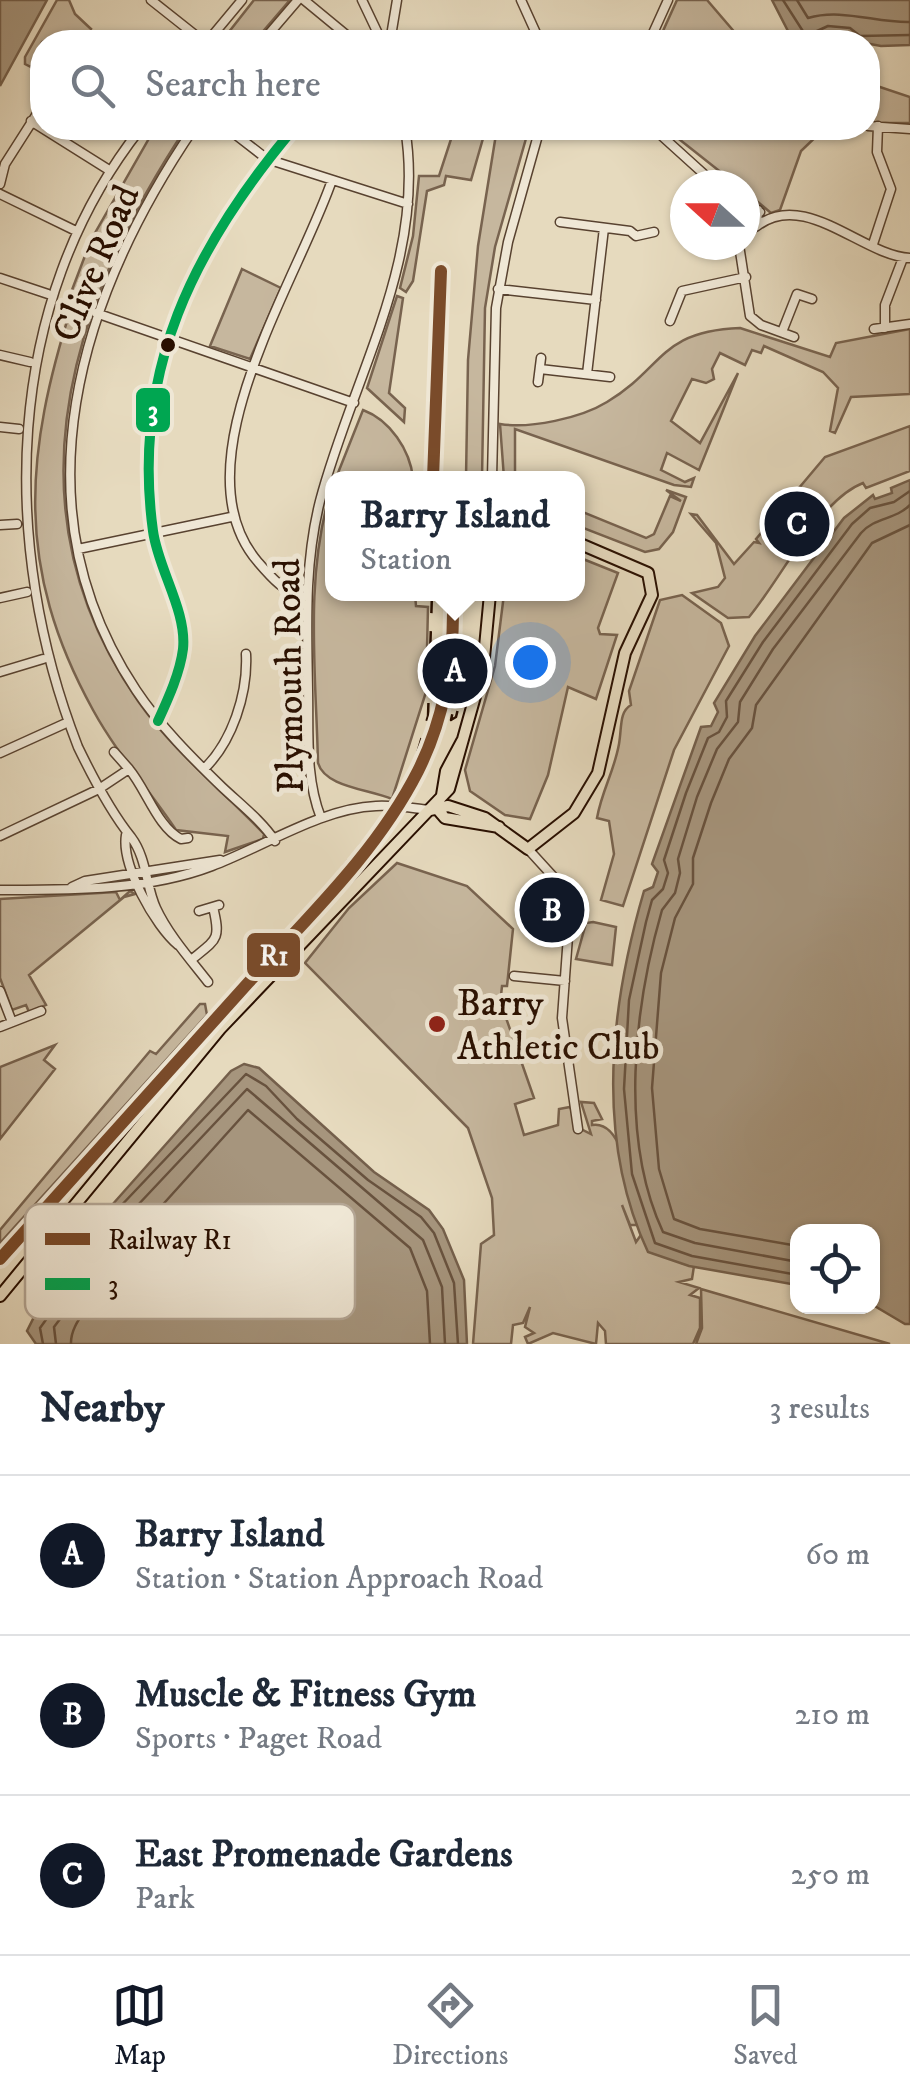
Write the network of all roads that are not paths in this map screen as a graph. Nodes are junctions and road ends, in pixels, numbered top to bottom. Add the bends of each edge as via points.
1 (152, 0) edge
2 (242, 0) edge
3 (301, 0) edge
4 (362, 0) edge
5 (396, 0) edge
6 (521, 0) edge
7 (668, 0) edge
8 (190, 30) edge
9 (216, 30) edge
10 (273, 30) edge
11 (339, 30) edge
12 (376, 30) edge
13 (392, 30) edge
14 (535, 30) edge
15 (654, 30) edge
16 (30, 123) edge
17 (880, 127) edge
18 (910, 129) edge
19 (61, 140) edge
20 (132, 140) edge
21 (186, 140) edge
22 (242, 140) edge
23 (284, 140) edge
24 (405, 140) edge
25 (537, 140) edge
26 (666, 140) edge
27 (875, 140) edge
28 (267, 159) junction
29 (109, 170) junction
30 (698, 170) edge
31 (332, 180) junction
32 (0, 184) edge
33 (0, 194) edge
34 (408, 204) junction
35 (760, 212) edge
36 (767, 218) junction
37 (560, 222) dead end
38 (760, 224) edge
39 (604, 228) junction
40 (76, 231) junction
41 (654, 232) dead end
42 (873, 244) junction
43 (906, 258) edge
44 (743, 260) edge
45 (746, 277) junction
46 (0, 278) edge
47 (498, 289) junction
48 (48, 294) junction
49 (596, 300) junction
50 (812, 300) dead end
51 (96, 313) junction
52 (670, 322) dead end
53 (910, 324) edge
54 (885, 328) junction
55 (874, 329) dead end
56 (782, 332) junction
57 (794, 337) dead end
58 (168, 338) junction
59 (0, 355) edge
60 (541, 358) dead end
61 (30, 362) junction
62 (254, 368) junction
63 (540, 369) junction
64 (587, 374) junction
65 (610, 377) dead end
66 (538, 382) dead end
67 (354, 402) junction
68 (0, 428) edge
69 (19, 429) junction
70 (16, 456) dead end
71 (331, 471) edge
72 (492, 471) edge
73 (325, 490) edge
74 (231, 517) junction
75 (0, 526) edge
76 (154, 534) junction
77 (585, 545) edge
78 (78, 549) junction
79 (27, 592) junction
80 (306, 597) junction
81 (0, 598) edge
82 (489, 601) edge
83 (246, 654) dead end
84 (43, 658) junction
85 (0, 672) edge
86 (158, 720) junction
87 (64, 724) junction
88 (114, 752) dead end
89 (0, 753) edge
90 (129, 769) junction
91 (204, 770) junction
92 (99, 789) junction
93 (434, 810) junction
94 (321, 818) junction
95 (126, 835) junction
96 (0, 836) edge
97 (188, 838) dead end
98 (276, 842) junction
99 (528, 849) junction
100 (148, 876) junction
101 (137, 878) junction
102 (0, 890) edge
103 (200, 911) dead end
104 (182, 948) junction
105 (191, 960) junction
106 (514, 976) dead end
107 (565, 981) junction
108 (208, 982) dead end
109 (0, 991) edge
110 (41, 1011) dead end
111 (12, 1022) junction
112 (0, 1026) edge
113 (578, 1129) dead end
114 (76, 1204) edge
115 (25, 1266) edge
116 (0, 1296) edge

1 - 8 street
2 - 9 street
3 - 10 street
3 - 11 street
4 - 12 street
5 - 13 street
6 - 14 street
7 - 15 street
16 - 32 street
17 - 18 street
19 - 29 street
20 - 29 street
21 - 51 street, Clive Road via 141,211
22 - 28 street
23 - 28 street
24 - 34 street, Plymouth Road
25 - 47 street
26 - 30 street
27 - 42 street via 891,189
28 - 31 street
28 - 58 street via 218,226
29 - 40 street
31 - 34 street
31 - 62 street
33 - 40 street
34 - 67 street, Plymouth Road via 395,276
35 - 36 street
36 - 38 street
36 - 42 street via 798,216
37 - 39 street
39 - 41 street via 636,236
39 - 49 street
40 - 48 street
42 - 43 street
43 - 54 street via 886,304
44 - 45 street
45 - 52 street via 682,291
45 - 56 street via 750,316
46 - 48 street
47 - 49 street
47 - 72 street
48 - 61 street
49 - 64 street
50 - 56 street via 797,294
51 - 58 street
51 - 78 street, Clive Road via 72,434 70,499
53 - 54 street
54 - 55 street
56 - 57 street
58 - 62 street
58 - 76 street via 147,441
59 - 61 street
60 - 63 street
61 - 69 street
62 - 67 street
62 - 74 street via 231,449
63 - 64 street
63 - 66 street
64 - 65 street
67 - 71 street, Plymouth Road
68 - 69 street
69 - 70 street
73 - 80 street, Plymouth Road
74 - 76 street
74 - 80 street via 266,572
75 - 79 street via 16,520
76 - 78 street
76 - 86 street via 183,635
77 - 99 main road via 648,573 652,595 620,672 598,773 574,813
78 - 86 street, Clive Road via 118,658
79 - 81 street
79 - 84 street
80 - 94 street, Plymouth Road via 310,780
82 - 93 main road via 484,668
83 - 91 street via 233,725
84 - 85 street
84 - 87 street
86 - 91 street, Clive Road
87 - 89 street
87 - 92 street
88 - 90 street
90 - 92 street
90 - 97 street via 168,832
91 - 98 street, Clive Road
92 - 95 street
92 - 96 street
93 - 94 street via 376,806
93 - 99 main road via 458,809
93 - 114 main road via 336,902 220,1028
94 - 98 street
95 - 100 street
95 - 101 street
98 - 100 street
99 - 107 street via 568,902
100 - 101 street
100 - 104 street via 155,907
101 - 102 street
101 - 104 street via 154,920
103 - 105 street via 216,906 219,932
104 - 105 street
105 - 108 street
106 - 107 street
107 - 113 street via 563,1042
109 - 111 street
110 - 111 street
111 - 112 street
115 - 116 main road

